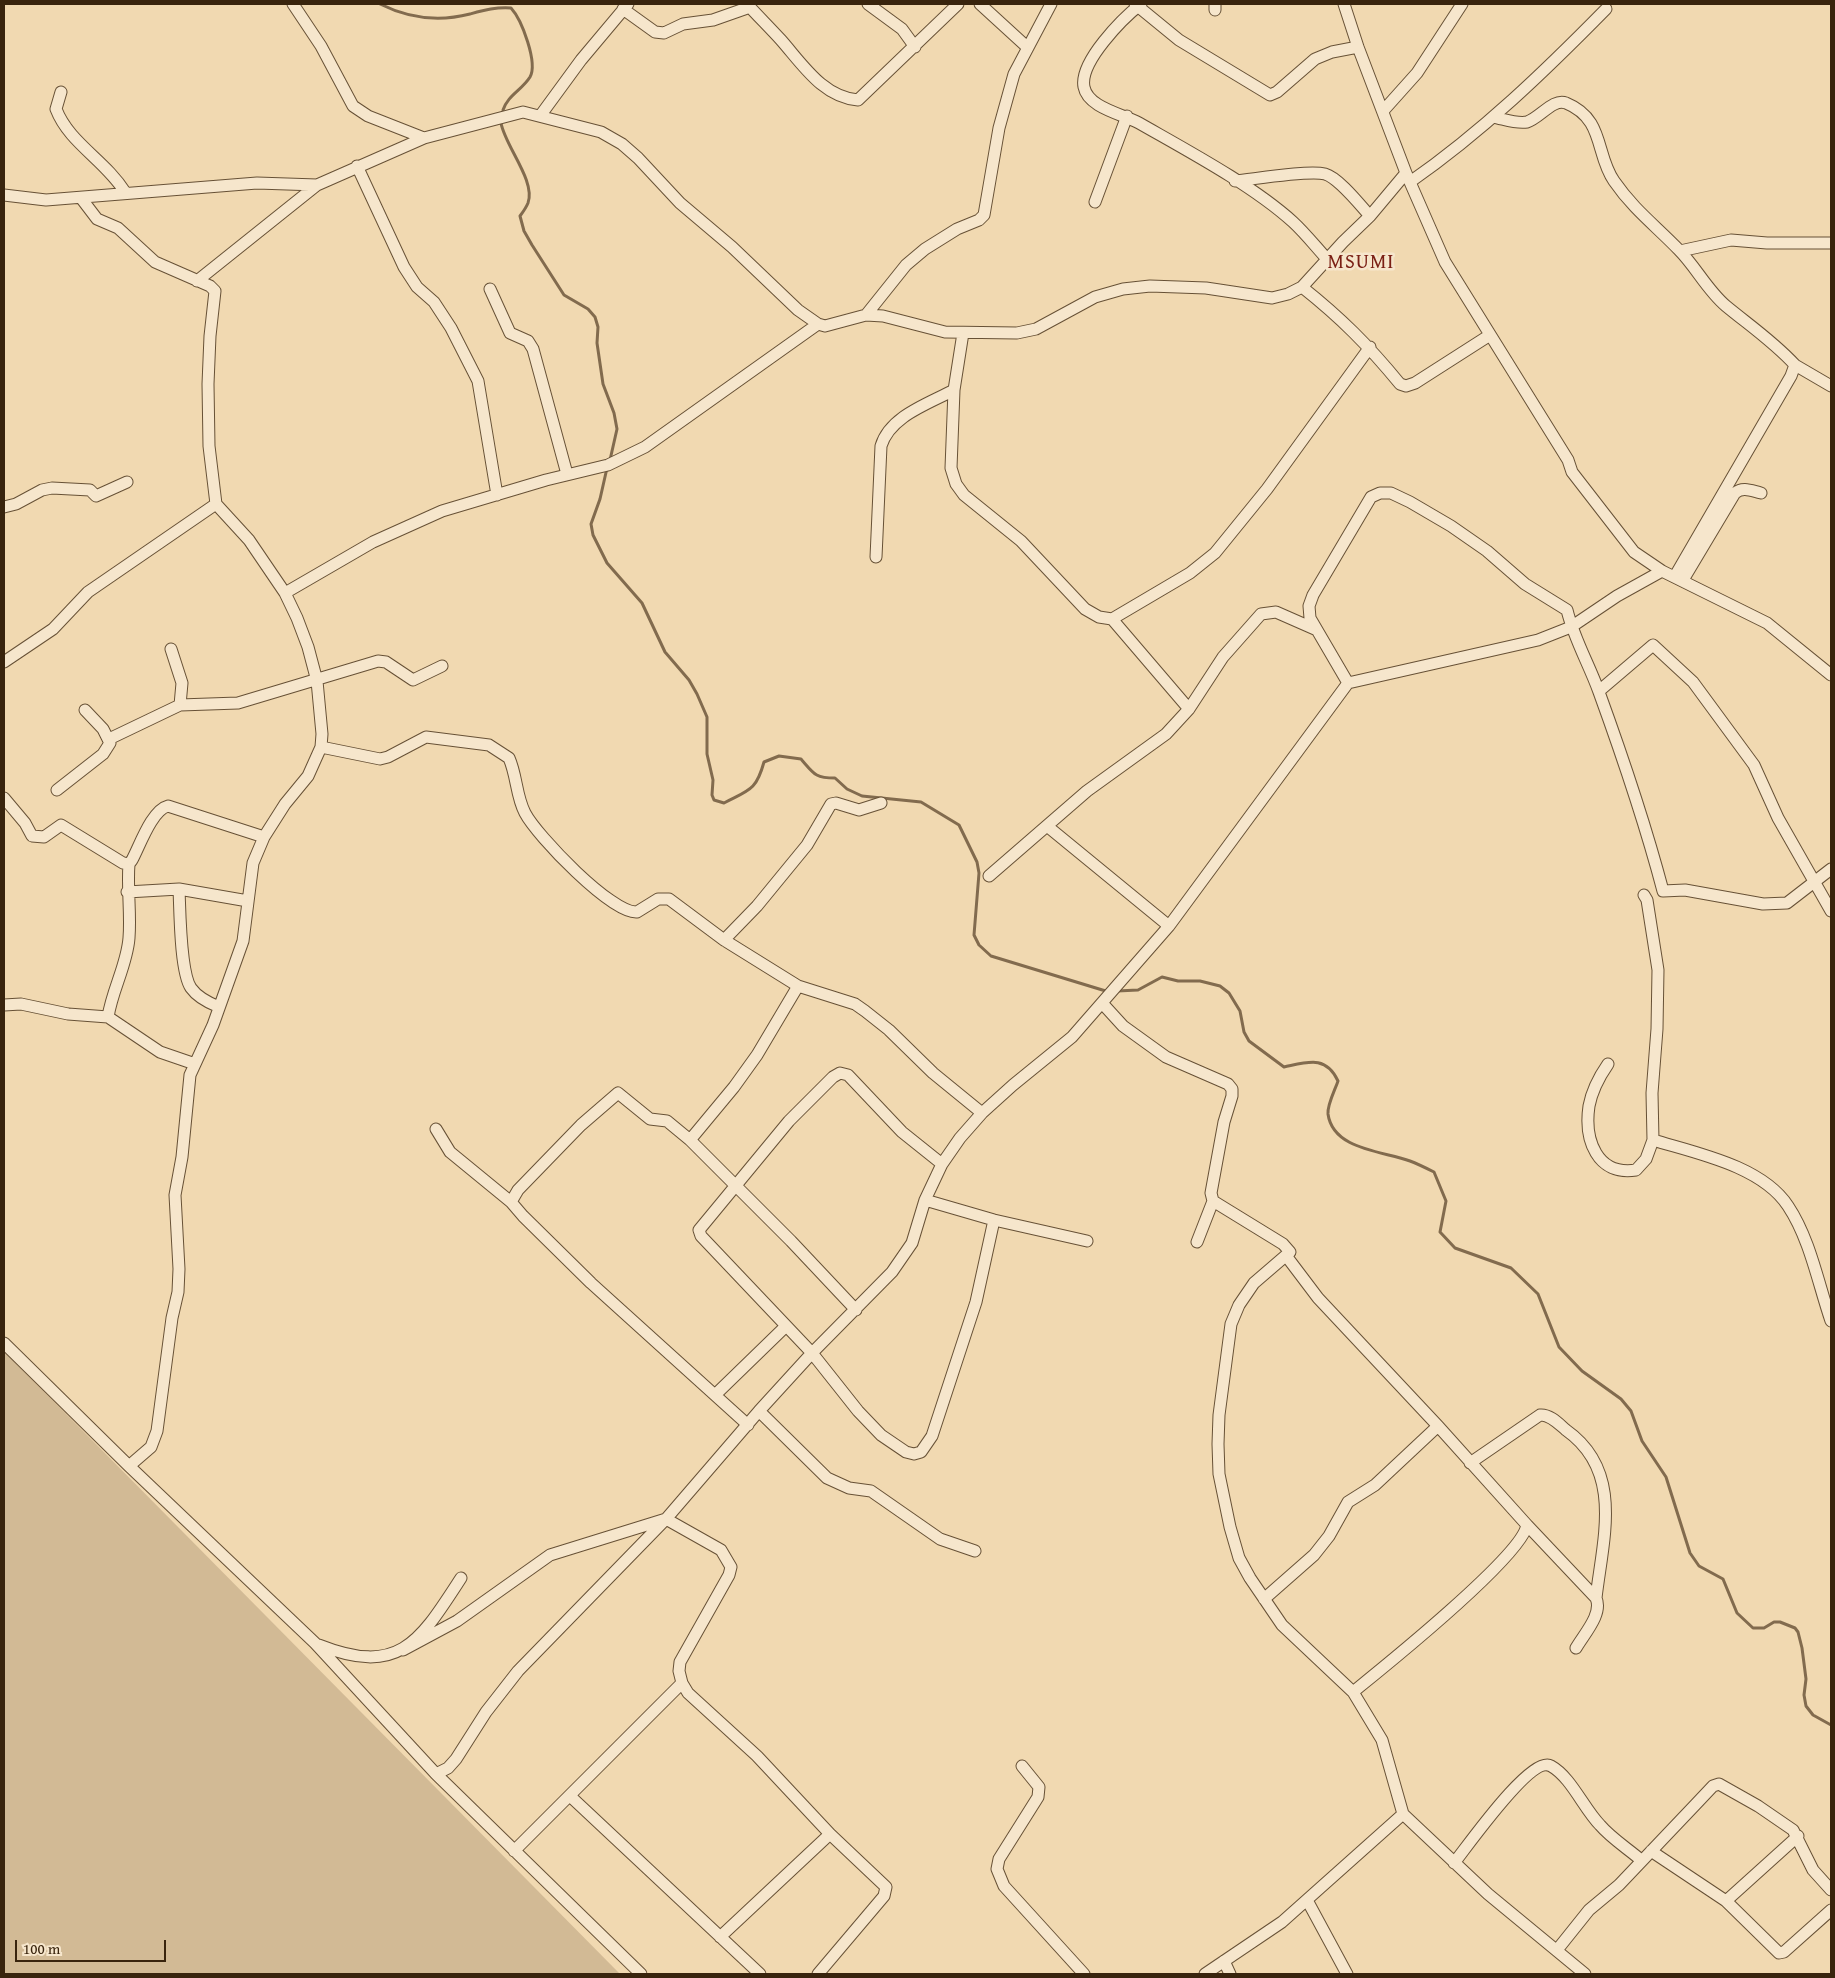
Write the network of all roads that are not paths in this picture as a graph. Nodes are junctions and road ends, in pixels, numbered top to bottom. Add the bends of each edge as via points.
1 (293, 4) edge
2 (868, 4) edge
3 (958, 4) edge
4 (980, 4) edge
5 (1051, 4) edge
6 (1138, 4) edge
7 (1344, 4) edge
8 (1462, 4) edge
9 (748, 5) edge
10 (626, 6) edge
11 (1606, 9) dead end
12 (915, 47) junction
13 (1027, 47) junction
14 (1358, 47) junction
15 (61, 92) dead end
16 (1383, 111) junction
17 (540, 116) junction
18 (1127, 116) junction
19 (1493, 117) junction
20 (424, 138) junction
21 (357, 166) junction
22 (1408, 177) junction
23 (1235, 181) junction
24 (317, 185) junction
25 (124, 192) junction
26 (4, 195) edge
27 (81, 198) junction
28 (1095, 202) dead end
29 (1370, 216) junction
30 (1831, 243) edge
31 (1680, 251) junction
32 (1327, 259) junction
33 (197, 281) junction
34 (1302, 287) junction
35 (490, 289) dead end
36 (866, 315) junction
37 (818, 324) junction
38 (963, 333) junction
39 (1490, 335) junction
40 (1370, 347) junction
41 (1794, 365) junction
42 (1831, 386) edge
43 (954, 390) junction
44 (567, 474) junction
45 (127, 482) dead end
46 (1761, 493) dead end
47 (497, 494) junction
48 (216, 504) junction
49 (4, 507) edge
50 (876, 557) dead end
51 (1662, 570) junction
52 (1679, 578) junction
53 (285, 593) junction
54 (1112, 619) junction
55 (1571, 627) junction
56 (1317, 630) junction
57 (171, 649) dead end
58 (4, 662) edge
59 (442, 666) dead end
60 (1831, 675) edge
61 (317, 681) junction
62 (1348, 683) junction
63 (1599, 691) junction
64 (180, 705) junction
65 (1188, 709) junction
66 (85, 710) dead end
67 (110, 739) junction
68 (321, 747) junction
69 (57, 790) dead end
70 (4, 798) edge
71 (881, 803) dead end
72 (1047, 826) junction
73 (264, 837) junction
74 (129, 864) junction
75 (1831, 870) edge
76 (989, 876) dead end
77 (1814, 882) junction
78 (179, 888) junction
79 (127, 892) junction
80 (1644, 895) dead end
81 (248, 902) junction
82 (1831, 911) edge
83 (1169, 926) junction
84 (724, 940) junction
85 (798, 986) junction
86 (1104, 1002) junction
87 (4, 1004) edge
88 (219, 1007) junction
89 (108, 1017) junction
90 (195, 1064) junction
91 (1608, 1064) dead end
92 (982, 1113) junction
93 (436, 1129) dead end
94 (690, 1140) junction
95 (1653, 1140) junction
96 (942, 1164) junction
97 (737, 1186) junction
98 (925, 1200) junction
99 (1213, 1201) junction
100 (511, 1202) junction
101 (994, 1220) junction
102 (1087, 1241) dead end
103 (1197, 1242) dead end
104 (1287, 1257) junction
105 (856, 1310) junction
106 (1831, 1320) edge
107 (785, 1327) junction
108 (4, 1343) edge
109 (812, 1353) junction
110 (716, 1395) junction
111 (759, 1411) junction
112 (748, 1425) junction
113 (1438, 1426) junction
114 (1470, 1463) junction
115 (129, 1466) junction
116 (666, 1519) junction
117 (1527, 1525) junction
118 (975, 1551) dead end
119 (461, 1578) dead end
120 (1596, 1598) junction
121 (1264, 1599) junction
122 (316, 1643) junction
123 (1576, 1648) dead end
124 (403, 1650) junction
125 (682, 1683) junction
126 (1353, 1692) junction
127 (1022, 1766) dead end
128 (436, 1774) junction
129 (570, 1796) junction
130 (1403, 1814) junction
131 (830, 1834) junction
132 (1798, 1836) junction
133 (514, 1850) junction
134 (1651, 1851) junction
135 (1641, 1860) junction
136 (1454, 1862) junction
137 (1831, 1890) edge
138 (1306, 1900) junction
139 (1726, 1902) junction
140 (1831, 1910) edge
141 (720, 1937) junction
142 (1557, 1950) junction
143 (1224, 1962) junction
144 (641, 1974) edge
145 (760, 1974) edge
146 (818, 1974) edge
147 (1084, 1974) edge
148 (1205, 1974) edge
149 (1230, 1974) edge
150 (1347, 1974) edge
151 (1585, 1974) edge

1 - 20 street via 321,46 353,106 368,116
2 - 12 street via 902,29
3 - 12 street
4 - 13 street
5 - 13 street
6 - 14 street via 1179,40 1270,95 1315,59
6 - 18 street via 1102,46 1087,69 1084,86 1088,96 1098,105
7 - 14 street
8 - 16 street via 1417,73
9 - 10 street via 713,20 683,24 664,33 651,30
9 - 12 street via 802,66 844,99 858,100
10 - 17 street
11 - 19 street via 1553,64
13 - 36 street via 1014,74 999,128 984,215 925,248 906,265
14 - 16 street
15 - 25 street via 56,109 69,132 114,175
16 - 22 street
17 - 20 street via 524,112
17 - 37 street via 601,132 622,144 680,203 798,310
18 - 23 street
18 - 28 street
19 - 22 street via 1438,163
19 - 31 street via 1520,123 1534,119 1558,102 1573,106 1596,129 1606,167 1614,180 1648,222
20 - 21 street
21 - 24 street
21 - 47 street via 404,267 417,288 434,302 451,328 478,381
22 - 29 street
22 - 39 street via 1445,262
23 - 29 street via 1324,174 1353,197
23 - 32 street via 1282,212
24 - 25 street via 257,183
24 - 33 street
25 - 27 street
26 - 27 street via 46,200
27 - 33 street via 97,219 118,228 155,262
29 - 32 street
30 - 31 street via 1731,240
31 - 41 street via 1725,305
32 - 34 street
33 - 48 street via 215,291 208,384 209,446
34 - 38 street via 1272,298 1206,288 1150,286 1124,289 1096,297 1036,329 1017,333
34 - 40 street
35 - 44 street via 510,333 528,341 533,349
36 - 37 street via 824,326
36 - 38 street
37 - 44 street via 646,447 608,464
38 - 43 street
39 - 40 street via 1406,386 1400,384
39 - 51 street via 1568,460 1572,472 1634,552
40 - 54 street via 1267,489 1214,553 1190,574
41 - 42 street
41 - 52 street via 1791,376
43 - 50 street via 894,423 884,433 880,446
43 - 54 street via 951,468 956,484 964,495 1021,541 1085,609 1099,617
44 - 47 street
45 - 49 street via 96,496 87,490 42,490
46 - 52 street via 1746,489 1735,493
47 - 53 street via 442,511 373,542
48 - 53 street via 249,540
48 - 58 street via 88,592 52,628
51 - 52 street
51 - 55 street
52 - 60 street via 1767,623
53 - 61 street via 308,647
54 - 65 street
55 - 56 street via 1567,610 1525,584 1487,551 1398,496 1380,493 1371,497 1364,507 1313,595 1309,606 1310,618
55 - 62 street via 1538,640
55 - 63 street
56 - 62 street
56 - 65 street via 1276,612 1261,614 1223,658
57 - 64 street via 182,682
59 - 61 street via 413,680 382,660
61 - 64 street via 238,703
61 - 68 street via 322,713
62 - 83 street
63 - 77 street via 1649,645 1655,646 1694,682 1754,765 1778,818
63 - 77 street via 1644,822 1663,891 1685,890 1763,904 1787,903
64 - 67 street
65 - 72 street via 1166,734 1087,791
66 - 67 street
67 - 69 street via 103,754
68 - 73 street via 308,776
68 - 84 street via 380,759 426,737 489,745 509,758 519,802 538,833 582,878 632,912 658,899 669,899
70 - 74 street via 32,836 44,836 62,825
71 - 84 street via 859,810 831,804 807,846
72 - 76 street
72 - 83 street
73 - 74 street via 168,806 155,815
73 - 81 street via 253,863
74 - 79 street
75 - 77 street
77 - 82 street
78 - 79 street
78 - 81 street
78 - 88 street via 189,987 199,997
79 - 89 street via 130,938 110,1000
80 - 95 street via 1658,970
81 - 88 street via 243,941
83 - 86 street
84 - 85 street
85 - 92 street via 865,1010 933,1074
85 - 94 street via 734,1088
86 - 92 street via 1072,1037
86 - 99 street via 1123,1026 1166,1057 1222,1080 1232,1089 1211,1193
87 - 89 street
88 - 90 street
89 - 90 street via 160,1052
90 - 115 street via 190,1075 182,1157 174,1195 178,1292 157,1431 151,1447
91 - 95 street via 1596,1082 1589,1107 1591,1145 1602,1162 1622,1172 1636,1170 1646,1159
92 - 96 street
93 - 100 street via 450,1152
94 - 97 street
94 - 100 street via 667,1121 650,1119 616,1093 518,1190
95 - 106 street via 1718,1160 1761,1179 1788,1205 1805,1240
96 - 97 street via 902,1132 848,1076 840,1073 789,1121
96 - 98 street
97 - 105 street
97 - 107 street via 704,1221 699,1230 701,1236 752,1287
98 - 101 street
98 - 105 street via 912,1243 904,1256
99 - 103 street
99 - 104 street via 1289,1248
100 - 110 street via 591,1283
101 - 102 street
101 - 109 street via 976,1302 932,1436 921,1452 906,1452 881,1435
104 - 113 street via 1318,1298
104 - 121 street via 1254,1283 1239,1305 1231,1324 1219,1415 1219,1474 1230,1527 1239,1558
105 - 109 street
107 - 109 street
107 - 110 street
108 - 115 street
109 - 111 street
110 - 112 street
111 - 112 street
111 - 118 street via 826,1478 849,1488 871,1491 940,1539
112 - 116 street
113 - 114 street
113 - 121 street via 1375,1485 1348,1502 1314,1555
114 - 117 street
114 - 120 street via 1540,1415 1548,1416 1578,1438 1598,1465 1607,1505
115 - 122 street
116 - 124 street via 550,1555 457,1621
116 - 125 street via 721,1550 731,1567 715,1603 680,1662
116 - 128 street via 518,1670 486,1712 456,1760
117 - 120 street
117 - 126 street via 1526,1533 1482,1579 1427,1631
119 - 124 street via 422,1633
120 - 123 street via 1598,1612
121 - 126 street via 1282,1625
122 - 124 street via 366,1657
122 - 128 street
125 - 129 street
125 - 131 street via 698,1702 777,1775
126 - 130 street via 1382,1740
127 - 147 street via 1039,1787 1038,1797 999,1859 997,1869 1004,1886
128 - 133 street
129 - 133 street
129 - 141 street
130 - 136 street
130 - 138 street
131 - 141 street
131 - 146 street via 886,1887 884,1896
132 - 134 street via 1779,1819 1720,1784 1713,1786
132 - 137 street via 1813,1870
132 - 139 street
133 - 144 street
134 - 135 street
134 - 139 street
135 - 136 street via 1600,1826 1561,1774 1550,1765 1544,1765 1507,1795
135 - 142 street via 1619,1885 1588,1910
136 - 142 street
138 - 143 street via 1270,1932
138 - 150 street
139 - 140 street via 1779,1953
141 - 145 street
142 - 151 street
143 - 148 street
143 - 149 street

